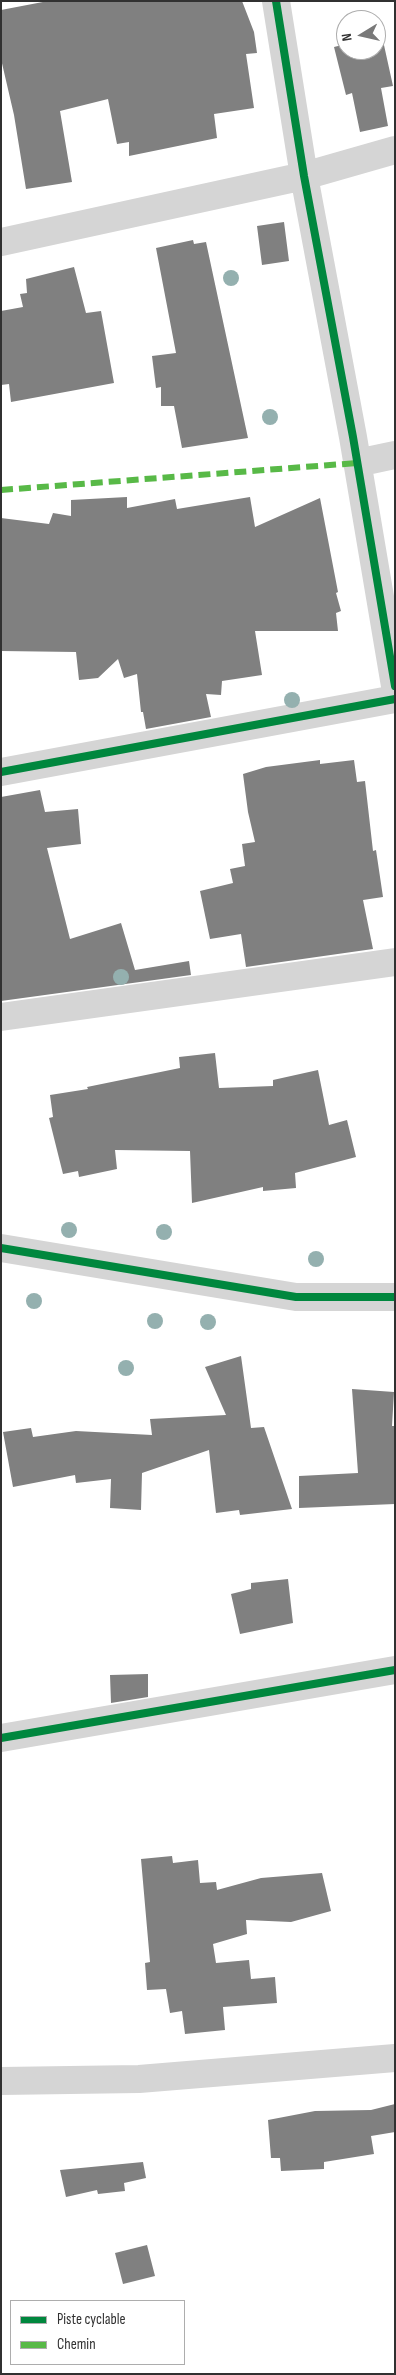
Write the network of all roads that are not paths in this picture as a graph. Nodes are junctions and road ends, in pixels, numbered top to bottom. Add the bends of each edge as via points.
1 (276, 1) edge
2 (395, 150) edge
3 (304, 176) junction
4 (1, 242) edge
5 (395, 455) edge
6 (357, 463) junction
7 (395, 686) edge
8 (395, 699) edge
9 (1, 772) edge
10 (395, 962) edge
11 (1, 1017) edge
12 (1, 1248) edge
13 (395, 1296) edge
14 (395, 1670) edge
15 (1, 1738) edge
16 (395, 2058) edge
17 (1, 2081) edge

1 - 3 street
2 - 3 street
3 - 4 street
3 - 6 street
5 - 6 street
6 - 7 street
8 - 9 street
10 - 11 street
12 - 13 street via 296,1296
14 - 15 street
16 - 17 street via 139,2080

